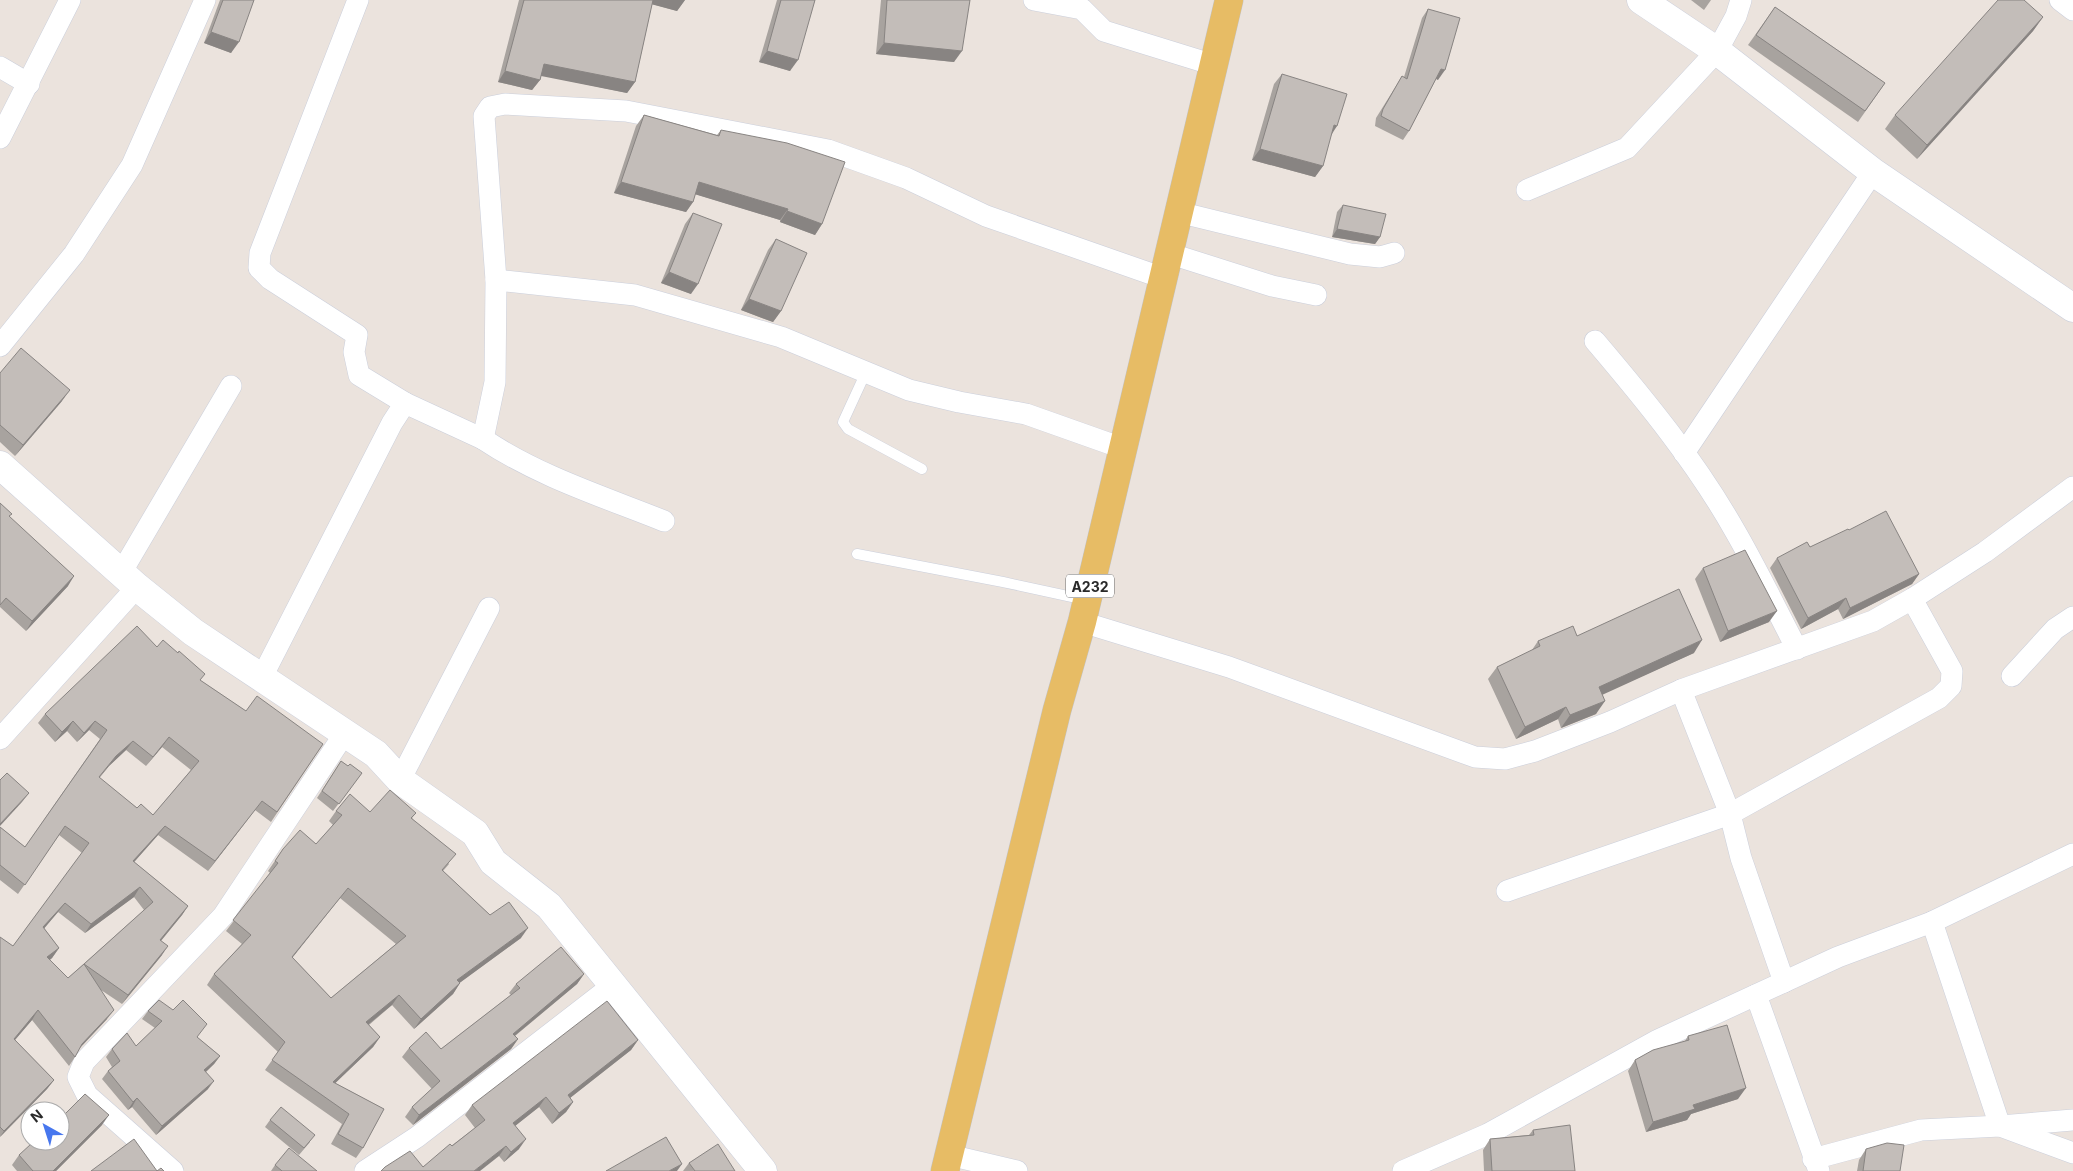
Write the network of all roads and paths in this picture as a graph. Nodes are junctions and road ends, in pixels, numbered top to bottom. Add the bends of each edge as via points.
1 (205, 0) edge
2 (358, 0) edge
3 (1034, 0) edge
4 (1229, 0) edge
5 (1641, 0) edge
6 (1741, 0) edge
7 (2060, 0) edge
8 (67, 1) edge
9 (2073, 10) edge
10 (1717, 51) junction
11 (1214, 65) junction
12 (0, 67) edge
13 (29, 84) junction
14 (0, 138) edge
15 (1873, 172) junction
16 (1527, 190) dead end
17 (1178, 212) junction
18 (1394, 252) dead end
19 (1166, 266) junction
20 (496, 280) junction
21 (1316, 296) dead end
22 (2073, 308) edge
23 (1595, 341) dead end
24 (0, 346) edge
25 (866, 372) junction
26 (231, 386) dead end
27 (405, 403) junction
28 (483, 439) junction
29 (1122, 448) junction
30 (1684, 453) junction
31 (0, 465) edge
32 (922, 470) dead end
33 (2073, 488) edge
34 (664, 521) dead end
35 (857, 554) dead end
36 (129, 580) junction
37 (1912, 599) junction
38 (489, 608) dead end
39 (1084, 611) junction
40 (2073, 617) edge
41 (1797, 648) junction
42 (262, 676) junction
43 (2012, 676) dead end
44 (1682, 690) junction
45 (345, 733) junction
46 (0, 740) edge
47 (400, 780) junction
48 (1730, 814) junction
49 (2073, 854) edge
50 (1507, 892) dead end
51 (1932, 922) junction
52 (1784, 982) junction
53 (612, 986) junction
54 (1756, 995) junction
55 (2073, 1120) edge
56 (2000, 1126) junction
57 (2073, 1153) edge
58 (947, 1163) edge
59 (1816, 1165) edge
60 (173, 1171) edge
61 (365, 1171) edge
62 (763, 1171) edge
63 (1017, 1171) edge
64 (1403, 1171) edge

1 - 24 street via 132,165 74,254
2 - 27 street via 260,253 259,268 270,279 357,335 354,352 359,375
3 - 11 street via 1082,9 1104,31
4 - 11 main road, A232
5 - 10 main road
6 - 10 street
7 - 9 street
8 - 13 street
10 - 15 main road
10 - 16 street via 1627,148
11 - 17 main road, A232
12 - 13 street
13 - 14 street
15 - 22 main road
15 - 30 street
17 - 18 street via 1350,254 1380,257
17 - 19 main road, A232
19 - 20 street via 986,216 906,178 828,150 626,111 505,104 490,107 484,116
19 - 21 street
19 - 29 main road, A232
20 - 25 street via 635,295 781,337
20 - 28 street via 495,382
23 - 30 street
25 - 29 street via 909,390 1026,414
25 - 32 lane via 843,422 848,429
26 - 36 street
27 - 28 street
27 - 42 street
28 - 34 street via 533,468
29 - 39 main road, A232
30 - 41 street via 1734,530
31 - 36 main road
33 - 37 street via 1985,552
35 - 39 lane
36 - 42 main road via 193,632
36 - 46 street
37 - 41 street via 1873,621
37 - 48 street via 1952,671 1951,686 1939,698
38 - 47 street
39 - 44 street via 1475,757 1505,759 1535,751
39 - 58 main road, A232
40 - 43 street via 2055,629
41 - 44 street
42 - 45 main road
44 - 48 street
45 - 47 main road via 376,754
45 - 60 street via 223,916 84,1062 78,1077 87,1095
47 - 53 main road via 475,834 493,862 549,906
48 - 50 street
48 - 52 street via 1741,858
49 - 51 street
51 - 52 street via 1838,957
51 - 56 street
52 - 54 street
53 - 61 street via 417,1137
53 - 62 main road
54 - 59 street
54 - 64 street via 1658,1040 1488,1134
55 - 56 street
56 - 57 street
56 - 59 street via 1921,1130
58 - 63 street

